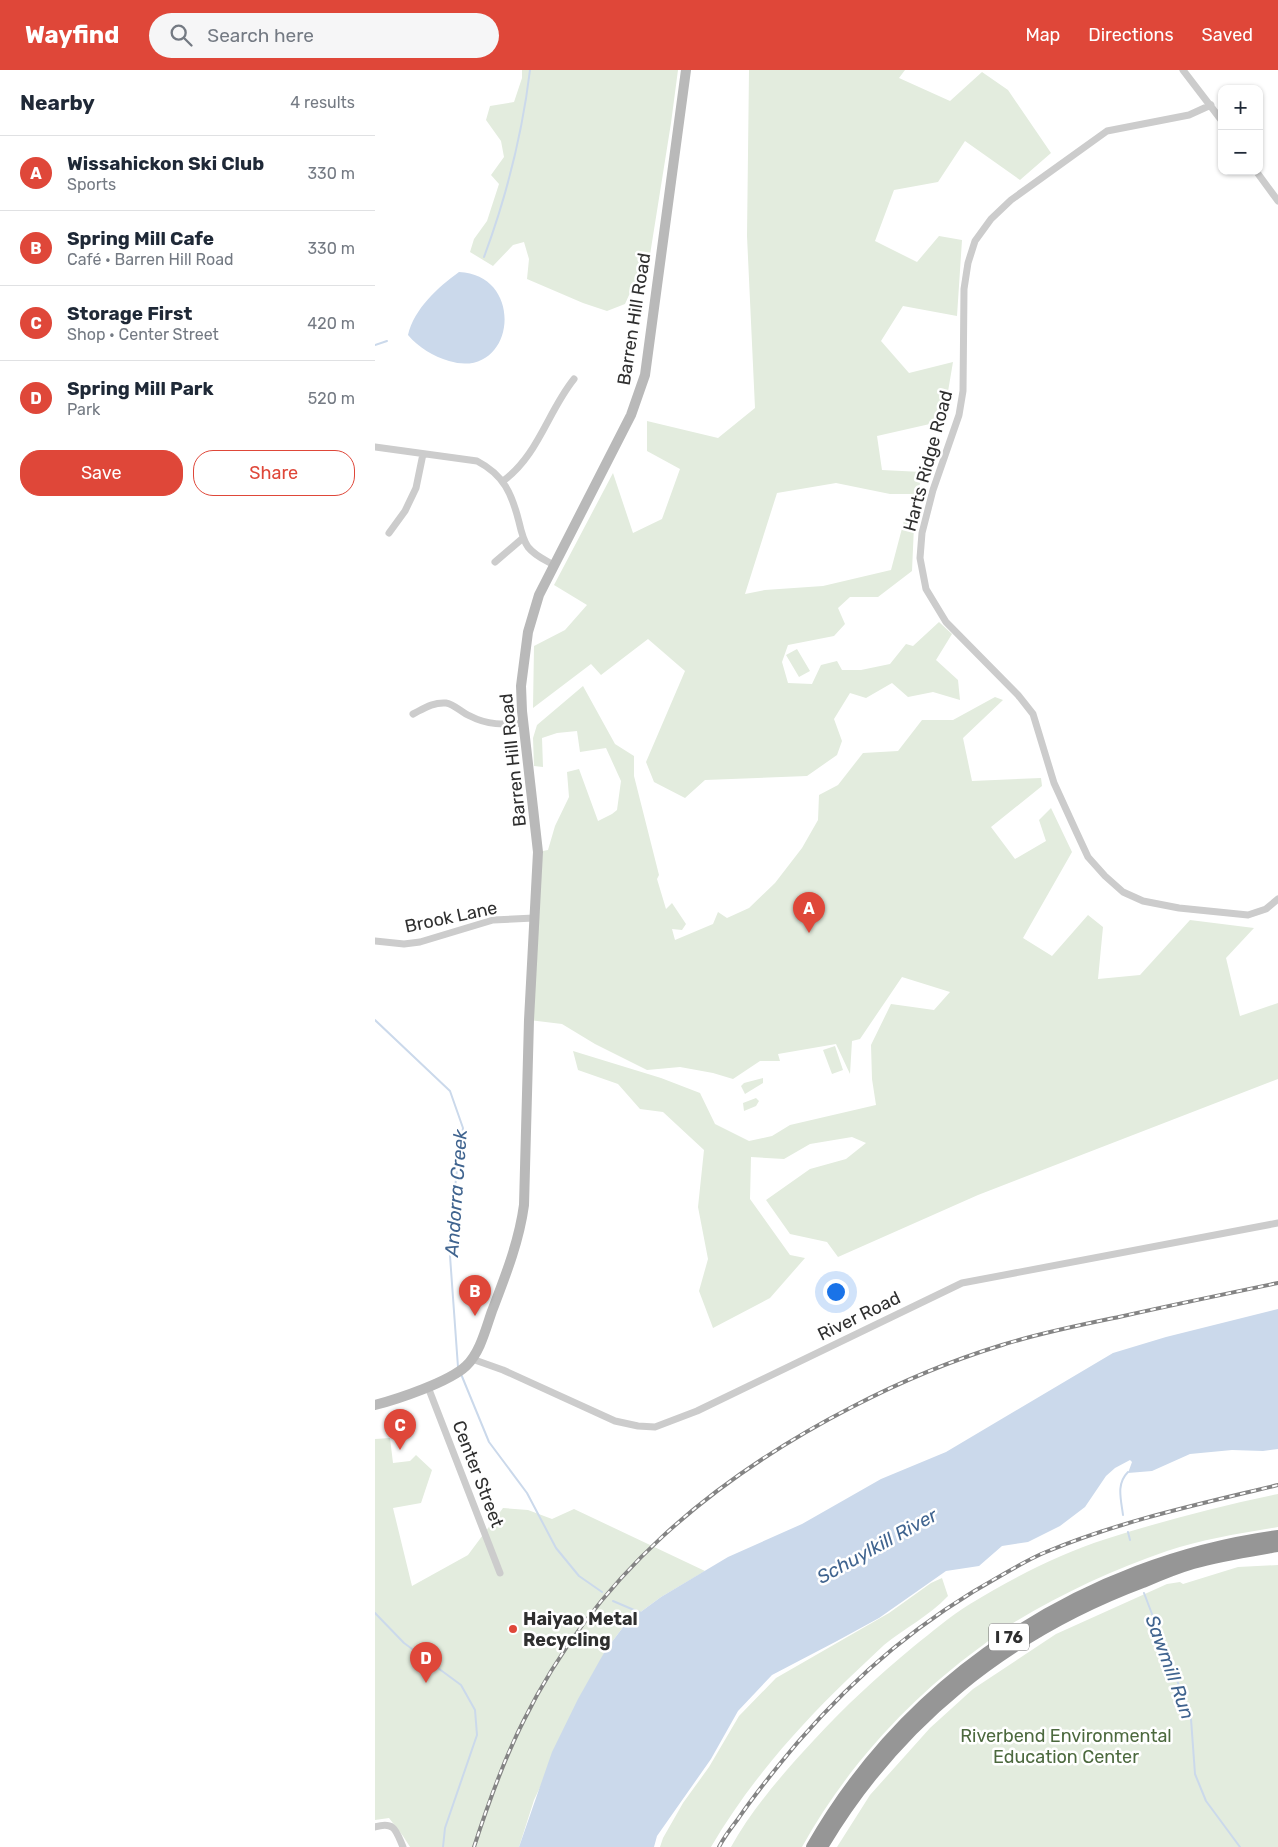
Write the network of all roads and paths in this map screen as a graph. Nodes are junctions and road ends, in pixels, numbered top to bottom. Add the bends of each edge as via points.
1 (685, 70) edge
2 (1183, 70) edge
3 (1211, 105) junction
4 (1218, 115) edge
5 (1259, 175) edge
6 (1278, 201) edge
7 (574, 378) dead end
8 (375, 447) edge
9 (423, 454) junction
10 (503, 481) junction
11 (389, 533) dead end
12 (523, 538) junction
13 (495, 562) dead end
14 (554, 565) junction
15 (413, 714) dead end
16 (523, 723) junction
17 (1278, 900) edge
18 (534, 918) junction
19 (375, 941) edge
20 (1278, 1223) edge
21 (472, 1359) junction
22 (428, 1387) junction
23 (375, 1405) edge
24 (1278, 1536) edge
25 (1278, 1546) edge
26 (500, 1573) dead end
27 (375, 1827) edge
28 (403, 1847) edge
29 (812, 1847) edge
30 (822, 1847) edge

1 - 14 street, Barren Hill Road via 645,375 631,415
2 - 3 street
3 - 4 street
3 - 17 street, Harts Ridge Road via 1189,115 1107,131 1011,200 975,242 964,289 963,391 959,415 921,533 920,558 926,589 946,622 1033,714 1054,783 1088,857 1105,876 1123,892 1143,901 1179,908 1248,914 1266,909
5 - 6 street
7 - 10 street via 563,391 525,460
8 - 9 street
9 - 10 street via 477,461
9 - 11 street via 416,488
10 - 12 street via 513,499
12 - 13 street
12 - 14 street via 532,552
14 - 16 street, Barren Hill Road via 536,602 527,632 522,676
15 - 16 street via 431,705 447,703 470,717 486,722 500,725
16 - 18 street, Barren Hill Road via 538,844
18 - 19 street, Brook Lane via 493,920 420,942
18 - 21 street, Barren Hill Road via 523,1213 504,1278
20 - 21 street, River Road via 962,1283 697,1411 655,1427 615,1420
21 - 22 street, Barren Hill Road via 462,1369
22 - 23 street, Barren Hill Road
22 - 26 street, Center Street
24 - 29 highway, I 76 via 1209,1548 1157,1565 1073,1599 1001,1642 953,1679 900,1730 857,1779
25 - 30 highway, I 76 via 1237,1552 1176,1569 1081,1607 1011,1647 970,1677 911,1730 851,1802
27 - 28 street via 391,1825

